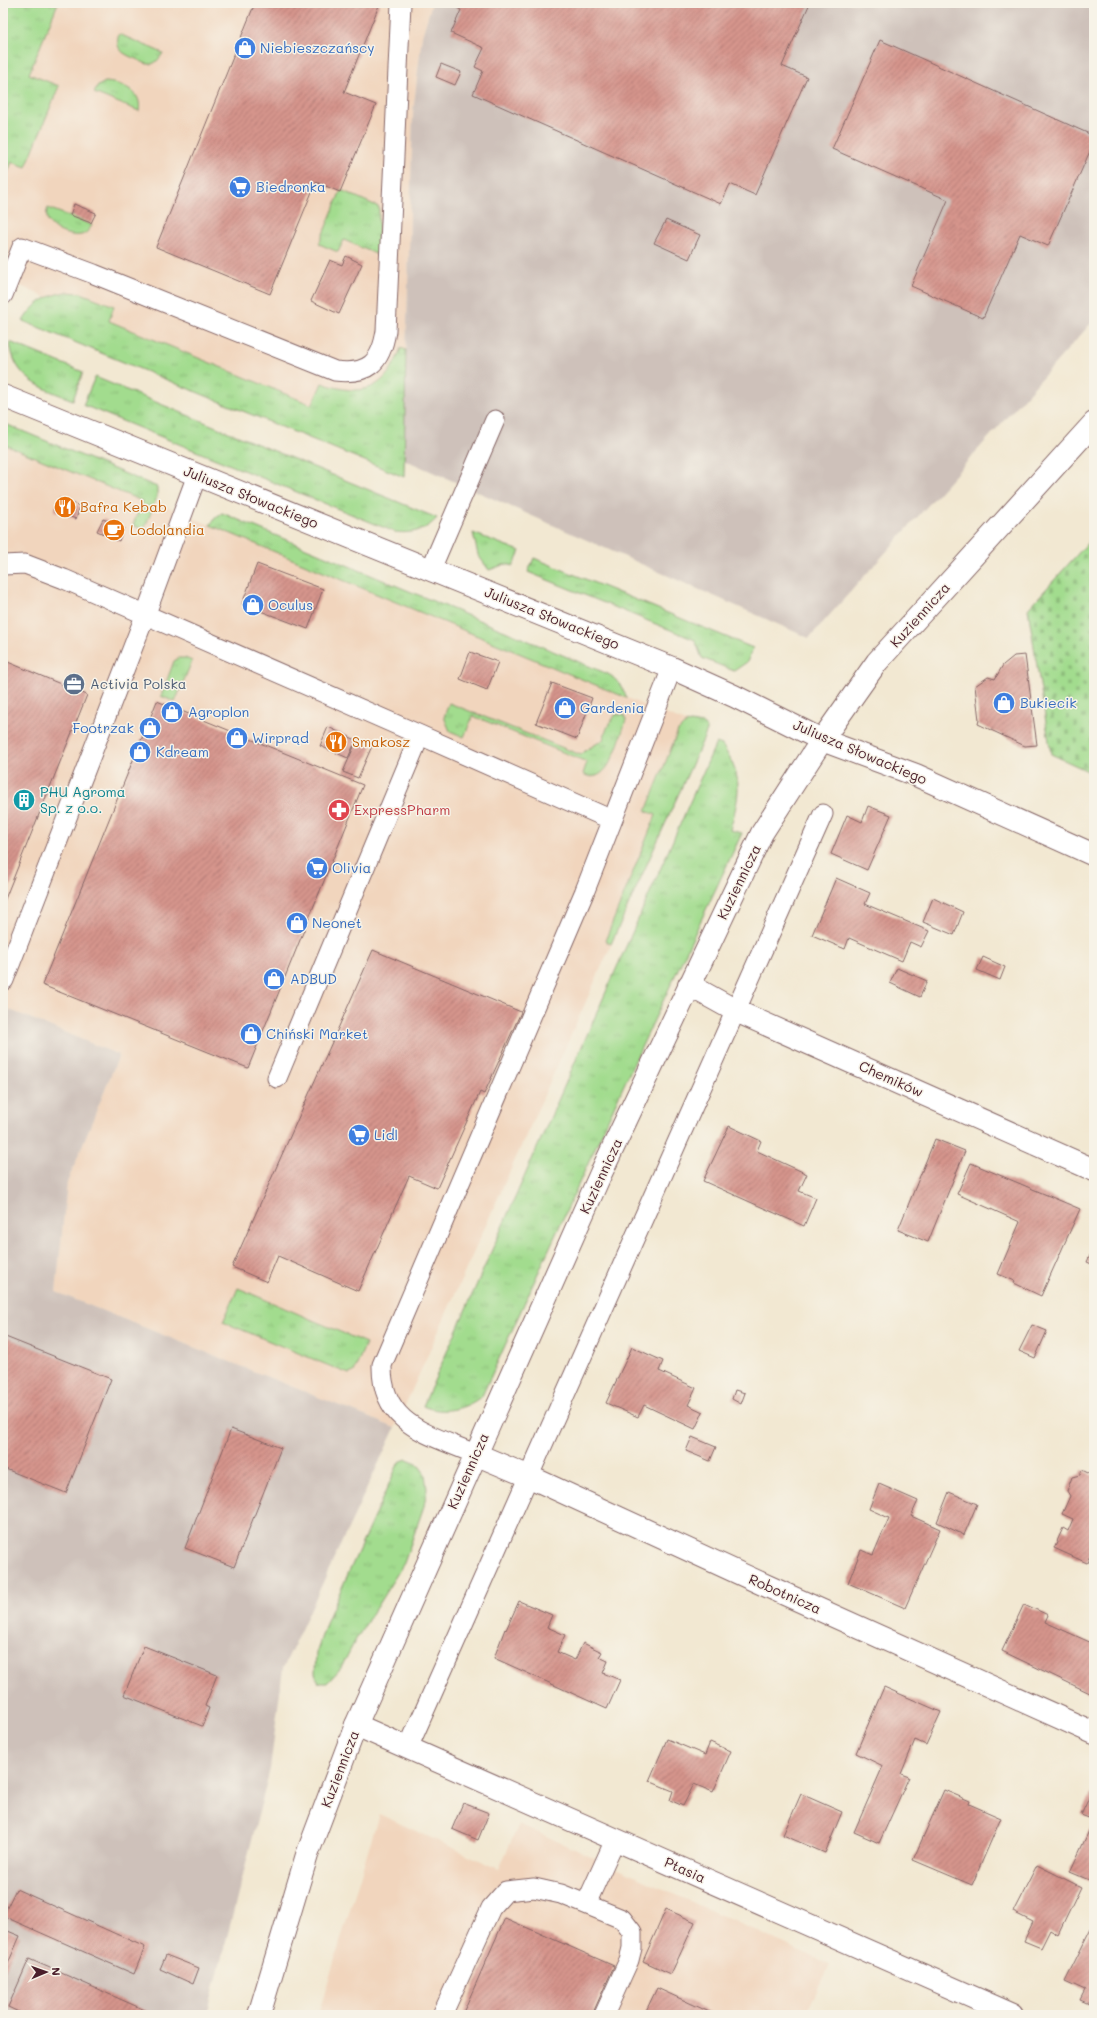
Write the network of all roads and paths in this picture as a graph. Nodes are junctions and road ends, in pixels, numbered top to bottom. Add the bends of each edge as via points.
1 (401, 3) edge
2 (3, 295) edge
3 (3, 396) edge
4 (495, 420) dead end
5 (1094, 424) edge
6 (197, 476) junction
7 (3, 565) edge
8 (431, 569) junction
9 (146, 616) junction
10 (672, 668) junction
11 (420, 735) junction
12 (822, 740) junction
13 (823, 814) dead end
14 (612, 820) junction
15 (1094, 855) edge
16 (3, 979) edge
17 (689, 985) junction
18 (736, 1011) junction
19 (277, 1078) dead end
20 (1094, 1170) edge
21 (476, 1454) junction
22 (530, 1477) junction
23 (356, 1725) junction
24 (1094, 1733) edge
25 (408, 1748) junction
26 (615, 1840) junction
27 (586, 1904) junction
28 (259, 2015) edge
29 (442, 2015) edge
30 (604, 2015) edge
31 (1013, 2015) edge

1 - 2 lane via 386,331 376,361 365,369 350,373 335,371 22,247
3 - 6 street, Juliusza Słowackiego
4 - 8 lane
5 - 12 street, Kuziennicza via 877,662
6 - 8 street, Juliusza Słowackiego
6 - 9 lane
7 - 9 lane via 25,564
8 - 10 street, Juliusza Słowackiego
9 - 11 lane
9 - 16 lane
10 - 12 street, Juliusza Słowackiego
10 - 14 lane
11 - 14 lane
11 - 19 lane
12 - 15 street, Juliusza Słowackiego via 916,775
12 - 17 street, Kuziennicza via 762,833
13 - 18 lane
14 - 21 lane via 554,966 382,1365 382,1380 394,1411 409,1425
17 - 18 street, Chemików
17 - 21 street, Kuziennicza
18 - 20 street, Chemików
18 - 22 lane
21 - 22 street, Robotnicza
21 - 23 street, Kuziennicza
22 - 24 street, Robotnicza via 774,1590
22 - 25 lane
23 - 25 street, Ptasia
23 - 28 street, Kuziennicza via 307,1855
25 - 26 street, Ptasia
26 - 27 lane
26 - 31 street, Ptasia
27 - 29 lane via 561,1894 534,1888 506,1891 491,1908
27 - 30 lane via 622,1919 632,1932 629,1960

